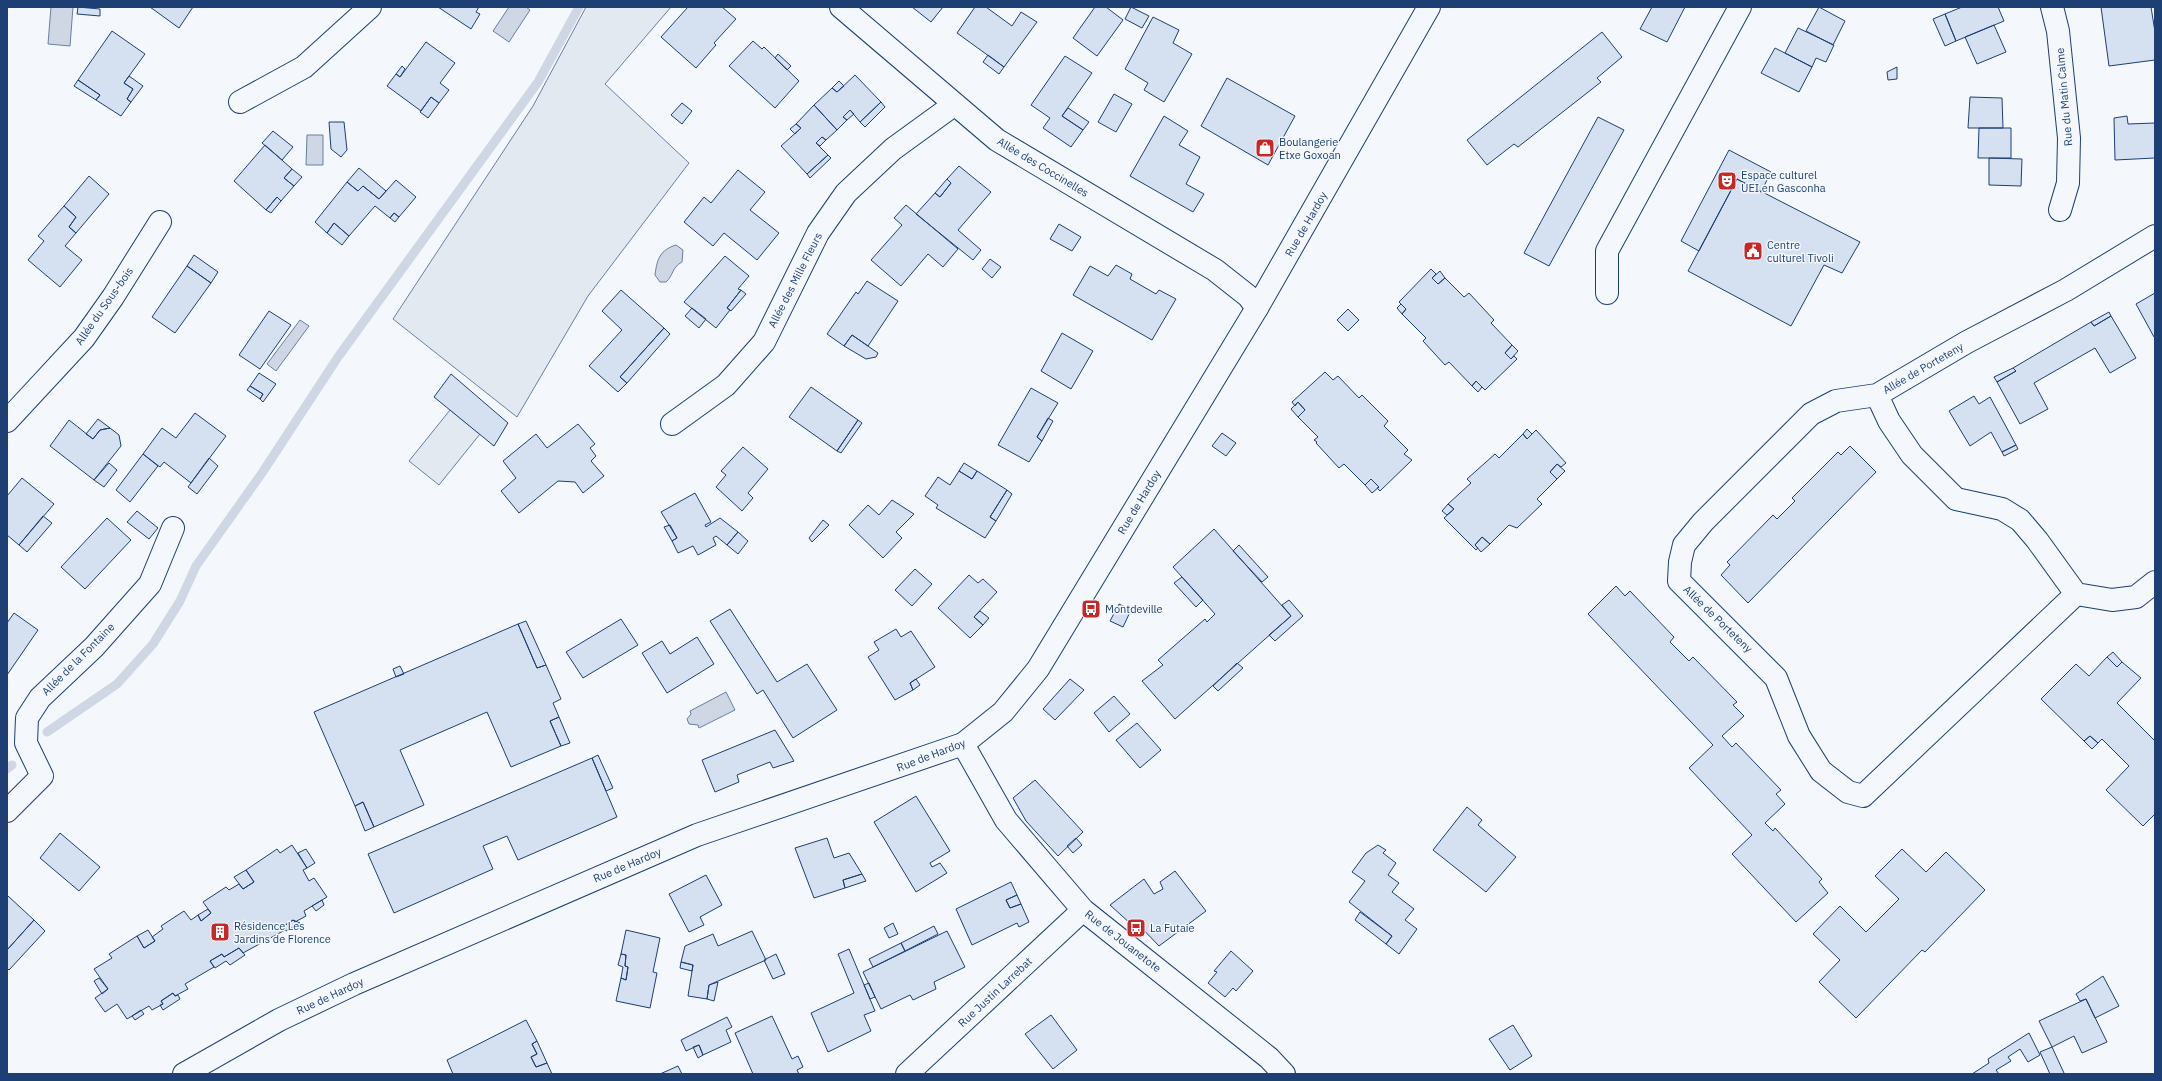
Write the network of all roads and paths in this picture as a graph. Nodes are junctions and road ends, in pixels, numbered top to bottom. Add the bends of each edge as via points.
1 (370, 7) edge
2 (842, 7) edge
3 (1429, 7) edge
4 (1740, 7) edge
5 (2052, 7) edge
6 (240, 102) dead end
7 (955, 104) junction
8 (2060, 210) dead end
9 (160, 222) dead end
10 (2155, 236) edge
11 (1607, 293) dead end
12 (1257, 308) junction
13 (1877, 394) junction
14 (7, 421) edge
15 (672, 424) dead end
16 (173, 528) dead end
17 (2155, 582) edge
18 (2076, 594) junction
19 (963, 744) junction
20 (7, 811) edge
21 (1083, 910) junction
22 (184, 1074) edge
23 (907, 1074) edge
24 (1284, 1074) edge

1 - 6 street via 304,67
2 - 7 street, Allée des Coccinelles
3 - 12 street, Rue de Hardoy
4 - 11 street via 1607,251
5 - 8 street, Rue du Matin Calme via 2058,31 2069,138 2068,183
7 - 12 street, Allée des Coccinelles via 997,140 1215,270 1248,296
7 - 15 street, Allée des Mille Fleurs via 893,149 846,193 818,232 764,342 726,385
9 - 14 street, Allée du Sous-bois via 84,338
10 - 13 street, Allée de Porteteny via 2066,290 1967,342
12 - 19 street, Rue de Hardoy via 1038,669 1003,712
13 - 18 street via 1889,421 1912,455 1956,499 2002,509 2020,520
13 - 18 street, Allée de Porteteny via 1836,402 1811,414 1703,522 1684,545 1680,562 1679,581 1776,678 1799,736 1821,771 1848,792 1863,796
16 - 20 street, Allée de la Fontaine via 150,584 94,647 40,698 27,718 26,743 42,776
17 - 18 street via 2136,597 2112,600
19 - 21 street, Rue de Jouanetote via 1006,820
19 - 22 street, Rue de Hardoy via 697,835 348,987 279,1020
21 - 23 street, Rue Justin Larrebat
21 - 24 street, Rue de Jouanetote via 1269,1058

